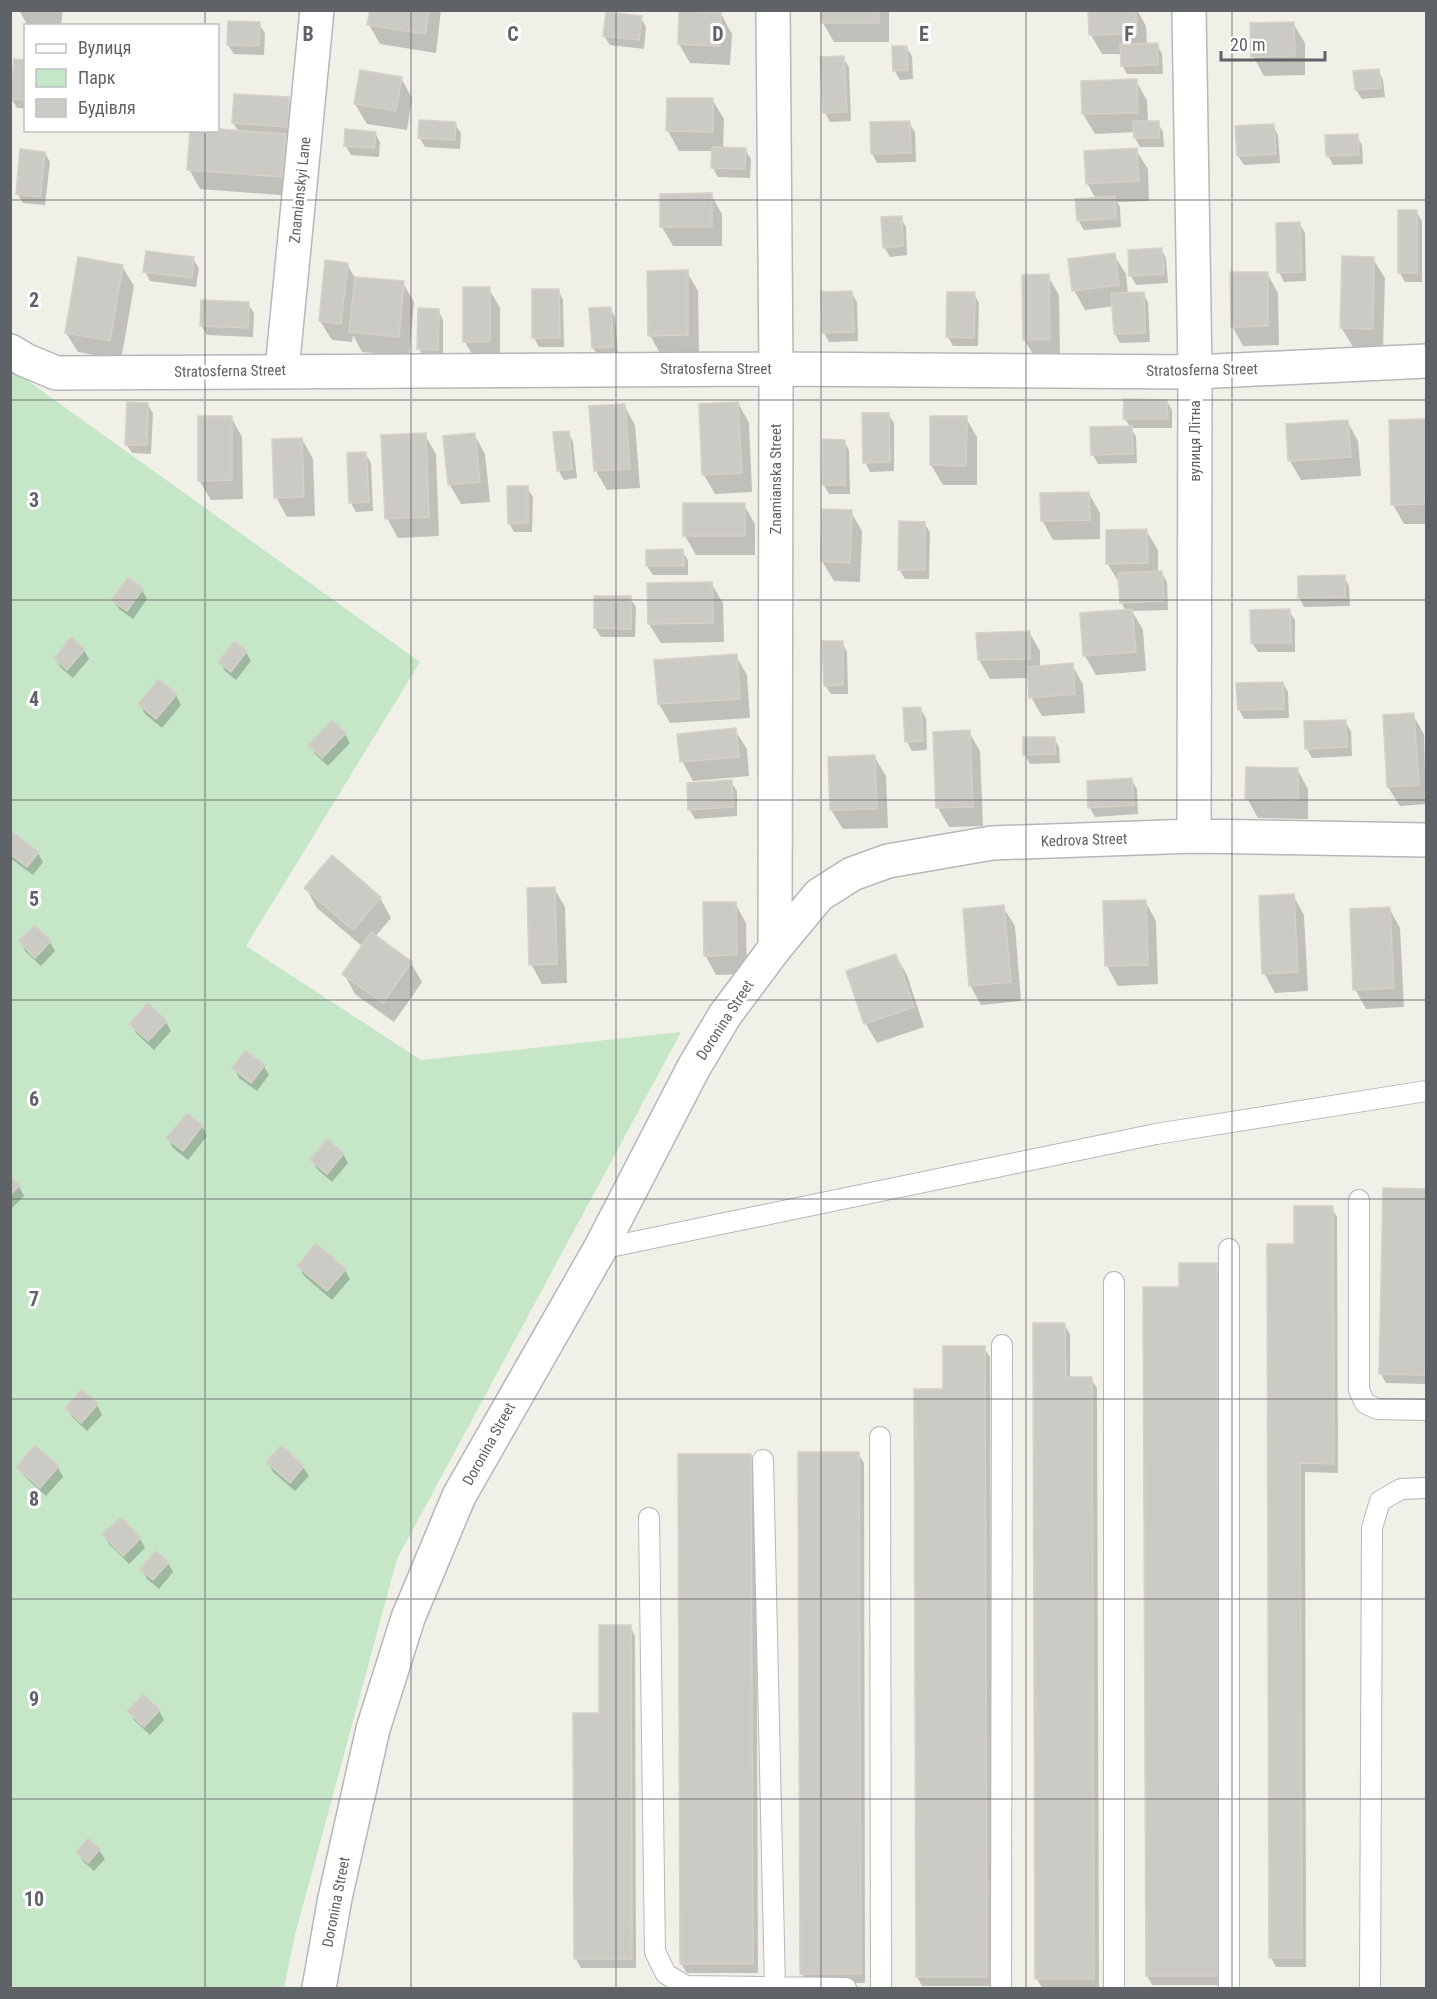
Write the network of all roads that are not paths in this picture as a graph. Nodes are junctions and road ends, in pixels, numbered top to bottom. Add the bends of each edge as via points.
1 (317, 10) edge
2 (772, 10) edge
3 (1189, 10) edge
4 (10, 351) edge
5 (1426, 361) edge
6 (776, 369) junction
7 (282, 370) junction
8 (1196, 372) junction
9 (1194, 836) junction
10 (1426, 840) edge
11 (775, 948) junction
12 (1426, 1091) edge
13 (1359, 1200) dead end
14 (600, 1249) junction
15 (1229, 1249) dead end
16 (1114, 1282) dead end
17 (1002, 1345) dead end
18 (1426, 1410) edge
19 (880, 1437) dead end
20 (763, 1460) dead end
21 (1426, 1488) edge
22 (649, 1518) dead end
23 (774, 1988) edge
24 (319, 1989) edge
25 (846, 1989) edge
26 (881, 1989) edge
27 (1001, 1989) edge
28 (1114, 1989) edge
29 (1229, 1989) edge
30 (1370, 1989) edge

1 - 7 street, Znamianskyi Lane
2 - 6 street, Znamianska Street
3 - 8 street, вулиця Літна
4 - 7 street, Stratosferna Street via 56,373
5 - 8 street, Stratosferna Street
6 - 7 street, Stratosferna Street
6 - 8 street, Stratosferna Street
6 - 11 street, Znamianska Street
8 - 9 street, вулиця Літна
9 - 10 street, Kedrova Street
9 - 11 street, Kedrova Street via 992,843 888,861 852,874 819,896
11 - 14 street, Doronina Street via 725,1015 694,1067
12 - 14 lane via 1156,1134
13 - 18 lane via 1359,1390 1365,1403 1377,1409
14 - 24 street, Doronina Street via 459,1496 408,1618 373,1729
15 - 29 lane
16 - 28 lane
17 - 27 lane
19 - 26 lane
20 - 23 lane
21 - 30 lane via 1401,1489 1380,1501 1372,1528
22 - 23 lane via 655,1953 666,1974 686,1986
23 - 25 lane

